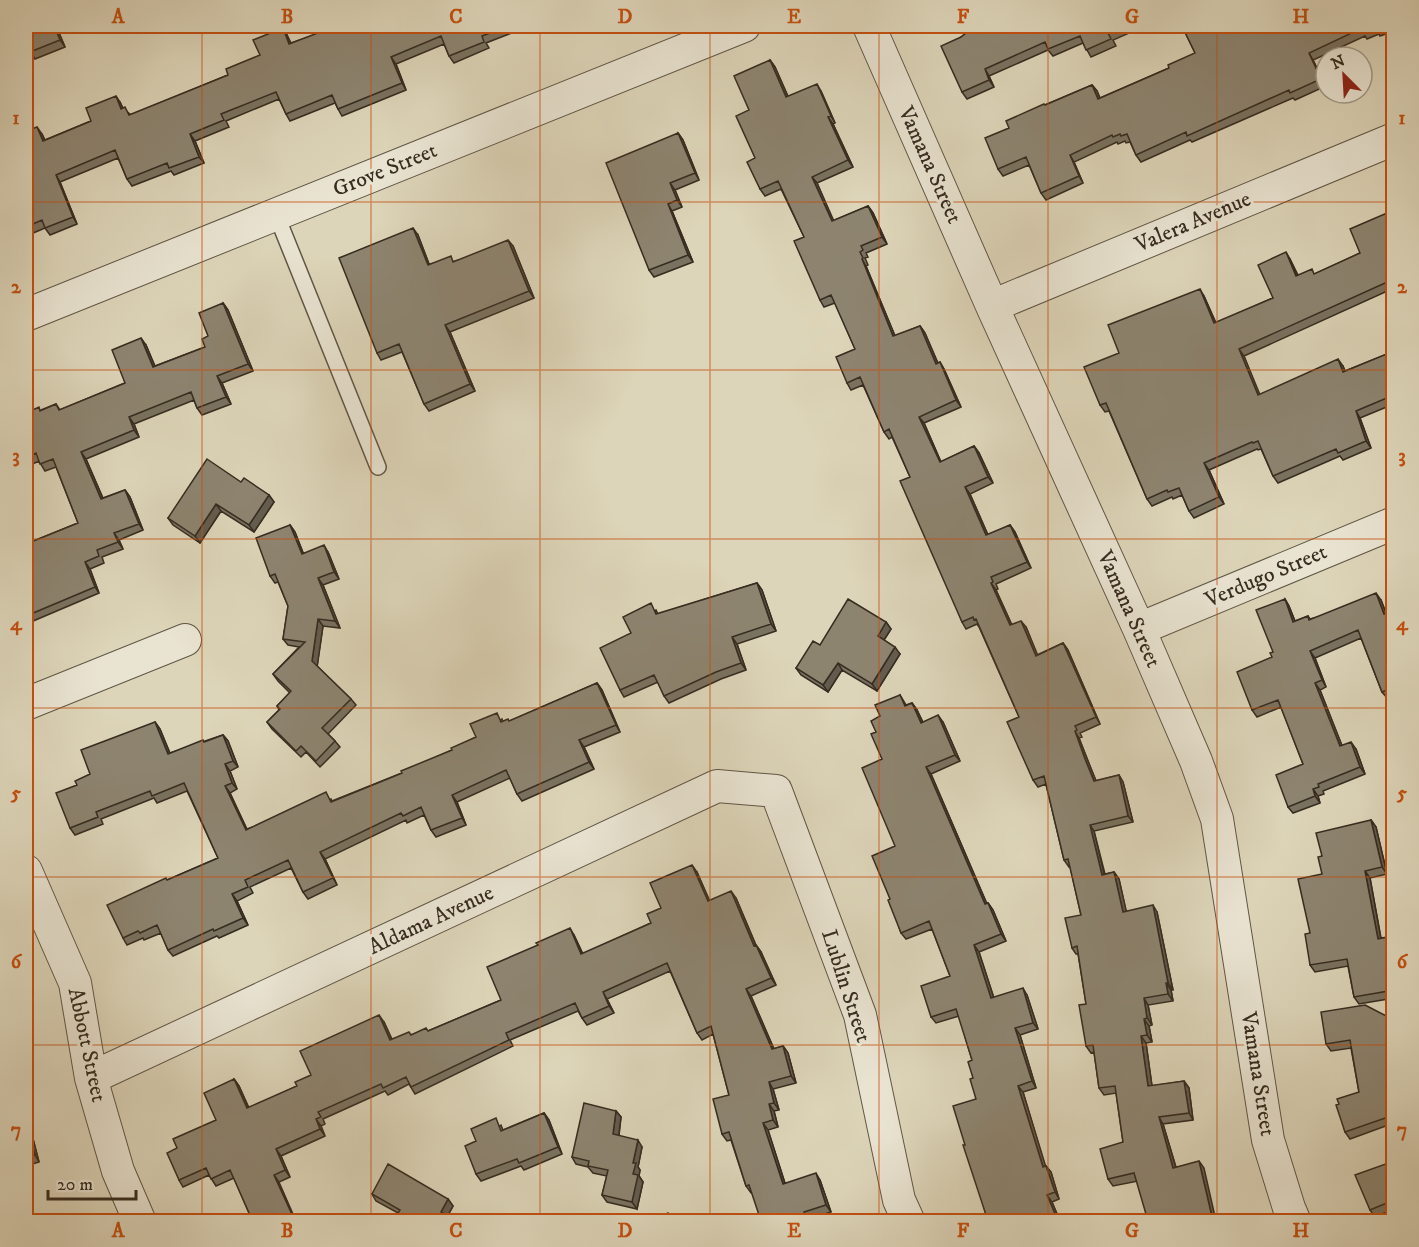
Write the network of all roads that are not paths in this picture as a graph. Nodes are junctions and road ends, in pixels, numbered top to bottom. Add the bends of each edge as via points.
1 (744, 26) edge
2 (868, 26) edge
3 (1394, 139) edge
4 (276, 214) junction
5 (992, 306) junction
6 (26, 315) edge
7 (378, 466) dead end
8 (1394, 523) edge
9 (1139, 629) junction
10 (185, 640) dead end
11 (26, 704) edge
12 (776, 791) joint
13 (26, 871) edge
14 (91, 1078) junction
15 (140, 1221) edge
16 (909, 1221) edge
17 (1294, 1221) edge

1 - 4 street, Grove Street
2 - 5 street, Vamana Street
3 - 5 street, Valera Avenue
4 - 6 street, Grove Street
4 - 7 lane
5 - 9 street, Vamana Street
8 - 9 street, Verdugo Street
9 - 17 street, Vamana Street via 1217,819 1268,1140
10 - 11 street
12 - 14 street, Aldama Avenue via 717,786
12 - 16 street, Lublin Street via 860,1015 899,1200
13 - 14 street, Abbott Street via 75,983
14 - 15 street, Abbott Street via 118,1171

